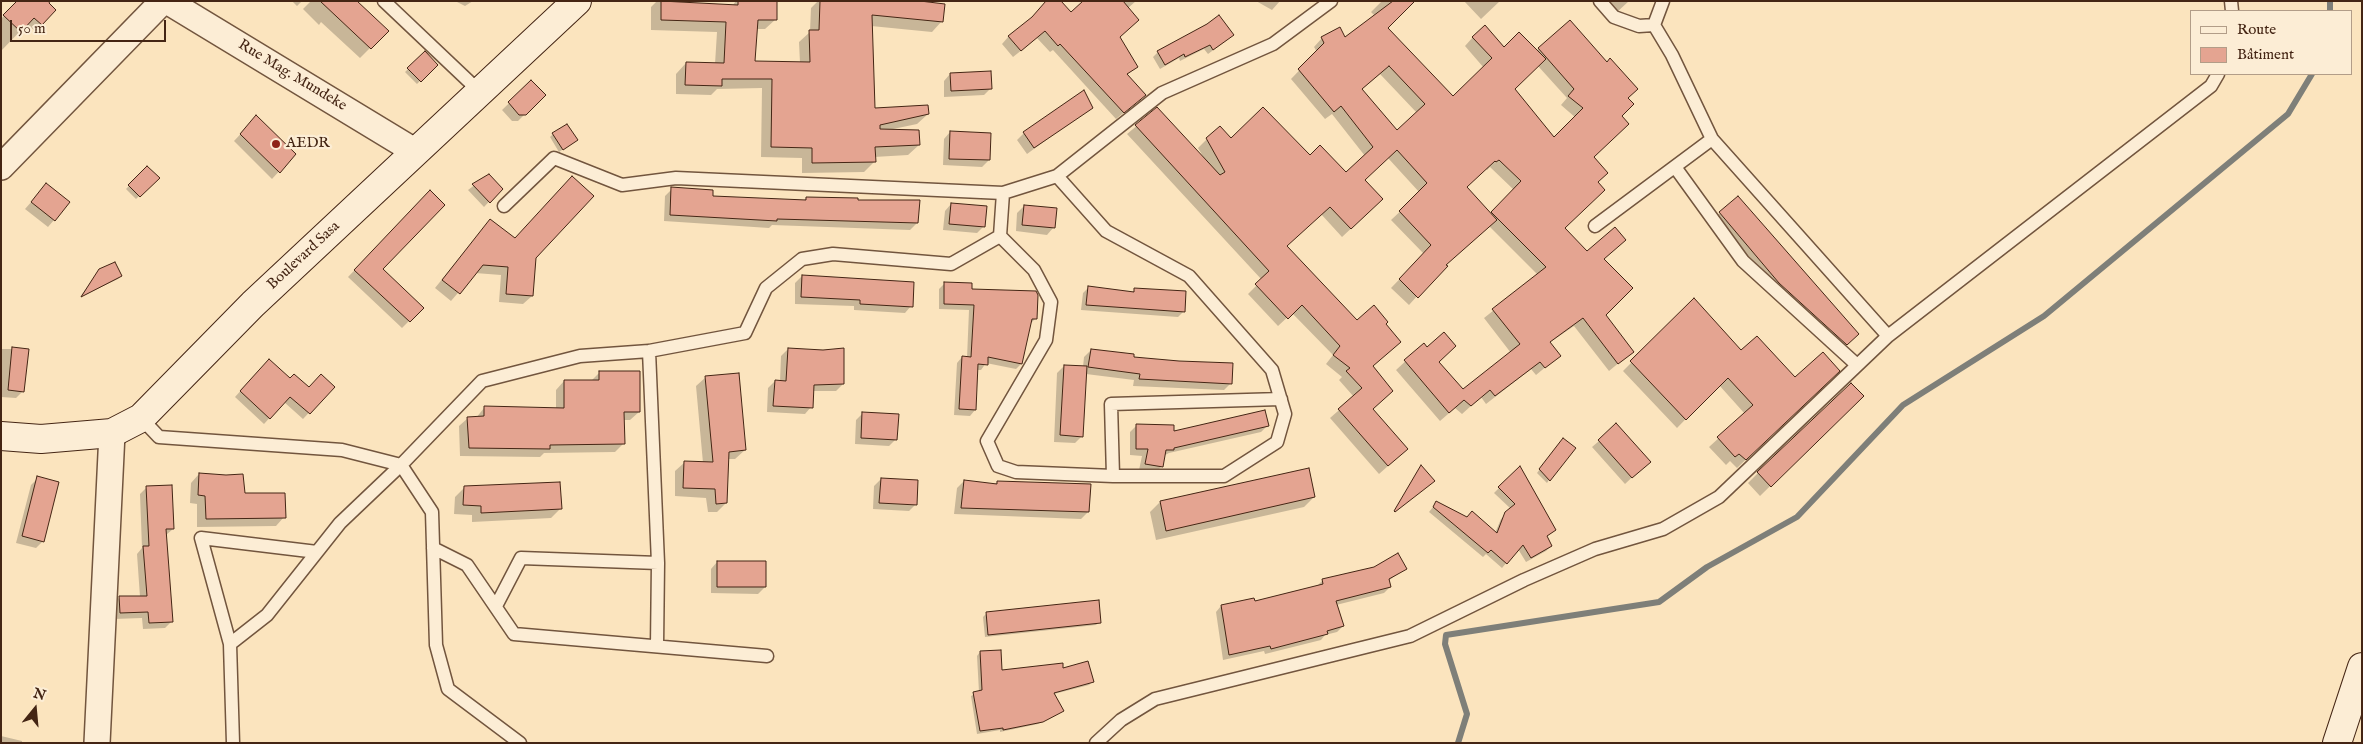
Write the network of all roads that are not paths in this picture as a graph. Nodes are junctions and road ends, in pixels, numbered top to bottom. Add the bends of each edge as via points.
1 (163, 1) edge
2 (167, 1) edge
3 (384, 1) edge
4 (577, 1) edge
5 (1331, 1) edge
6 (1600, 1) edge
7 (1663, 1) edge
8 (1654, 25) junction
9 (2217, 75) edge
10 (479, 91) junction
11 (1712, 139) junction
12 (416, 152) junction
13 (1, 167) edge
14 (1675, 167) junction
15 (1057, 176) junction
16 (1003, 193) junction
17 (504, 206) dead end
18 (1595, 226) dead end
19 (1000, 236) junction
20 (1888, 336) junction
21 (649, 351) junction
22 (1856, 365) junction
23 (1281, 399) junction
24 (141, 418) junction
25 (112, 433) junction
26 (1, 436) edge
27 (401, 465) junction
28 (1113, 476) junction
29 (433, 548) junction
30 (317, 552) junction
31 (658, 563) junction
32 (496, 606) junction
33 (230, 644) junction
34 (657, 646) junction
35 (767, 656) dead end
36 (2361, 674) edge
37 (97, 743) edge
38 (233, 743) edge
39 (520, 743) edge
40 (1096, 743) edge
41 (2336, 743) edge

1 - 13 street
2 - 12 street, Rue Mag. Mundeke
3 - 10 lane
4 - 10 street, Boulevard Sasa
5 - 15 lane via 1274,44 1162,93
6 - 8 lane via 1614,17 1639,26
7 - 8 lane
8 - 11 lane
9 - 20 lane via 2211,86
10 - 12 street, Boulevard Sasa
11 - 14 lane
11 - 20 lane
12 - 24 street, Boulevard Sasa via 253,304
14 - 18 lane
14 - 22 lane via 1743,261
15 - 16 lane
15 - 23 lane via 1106,231 1189,276 1272,370
16 - 17 lane via 676,178 622,186 554,158
16 - 19 lane
19 - 21 lane via 951,264 833,254 802,259 766,288 744,333
19 - 28 lane via 1034,270 1051,302 1046,340 987,441 998,466 1016,472
20 - 22 lane
21 - 27 lane via 580,356 482,380
21 - 31 lane
22 - 40 lane via 1719,497 1663,529 1595,549 1410,636 1155,699 1121,720
23 - 28 lane via 1285,414 1277,442 1224,476
23 - 28 lane via 1111,404
24 - 25 street, Boulevard Sasa
24 - 27 lane via 159,437 342,450
25 - 26 street, Boulevard Sasa via 41,439
25 - 37 street
27 - 29 lane via 432,512
27 - 30 lane via 340,523
29 - 32 lane via 467,565
29 - 39 lane via 436,645 448,689
30 - 33 lane via 267,614
30 - 33 lane via 202,538
31 - 32 lane via 520,558
31 - 34 lane
32 - 34 lane via 514,634
33 - 38 lane
34 - 35 lane
36 - 41 street

